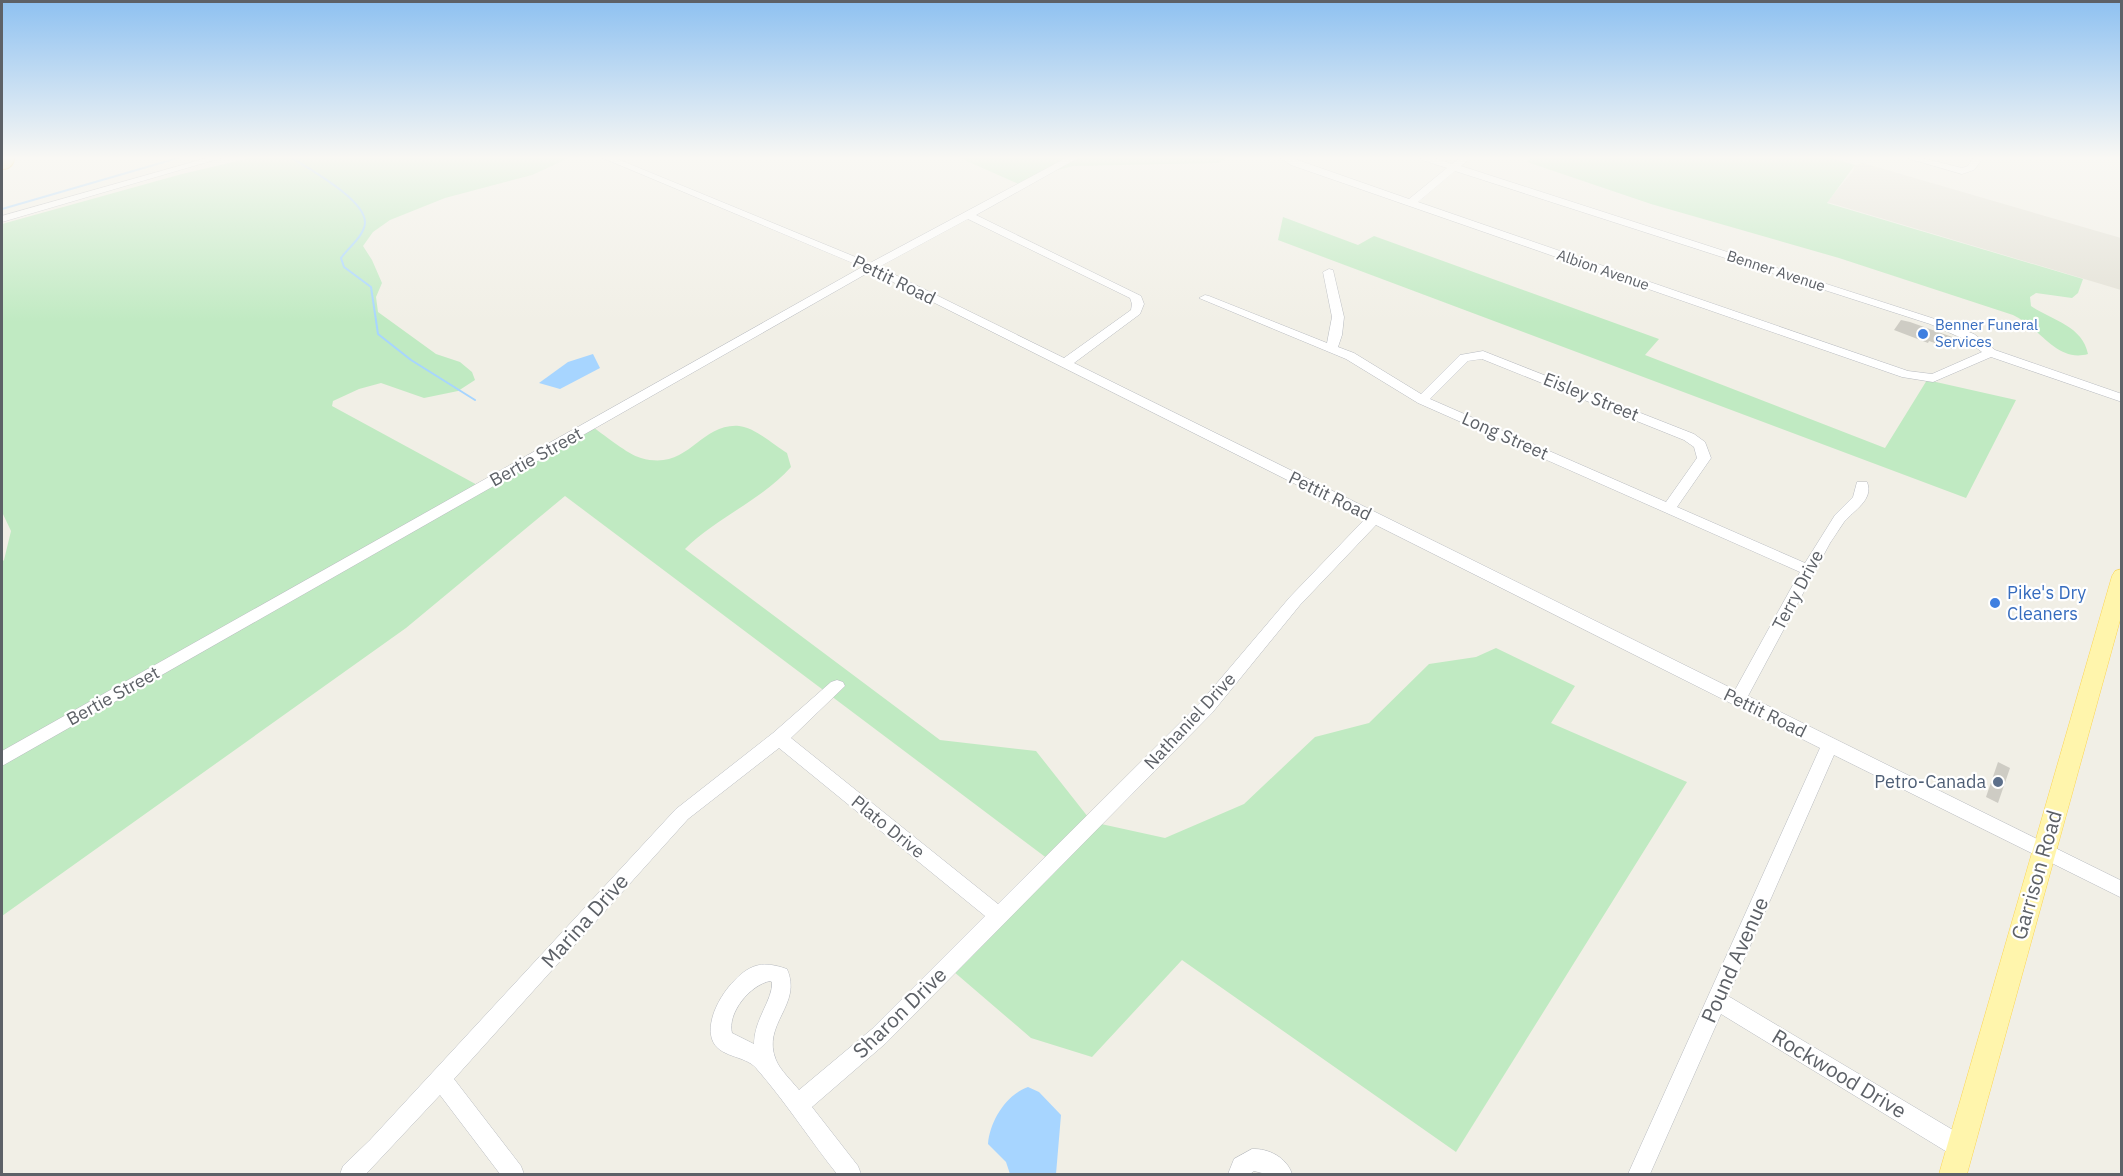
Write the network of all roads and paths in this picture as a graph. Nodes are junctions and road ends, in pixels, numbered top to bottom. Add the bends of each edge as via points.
1 (23, 213) edge
2 (741, 213) edge
3 (972, 213) edge
4 (1436, 213) edge
5 (1596, 213) edge
6 (968, 215) junction
7 (2, 219) edge
8 (872, 267) junction
9 (1329, 272) dead end
10 (1205, 298) dead end
11 (1331, 348) junction
12 (1991, 353) junction
13 (1064, 364) junction
14 (2121, 398) edge
15 (1422, 400) junction
16 (1862, 485) dead end
17 (1668, 508) junction
18 (1374, 518) junction
19 (1808, 570) junction
20 (2121, 576) edge
21 (837, 686) dead end
22 (1738, 700) junction
23 (779, 738) junction
24 (1830, 745) junction
25 (2, 759) edge
26 (2044, 852) junction
27 (2121, 890) edge
28 (998, 915) junction
29 (1718, 1001) junction
30 (762, 1059) dead end
31 (441, 1079) junction
32 (798, 1106) junction
33 (1960, 1147) junction
34 (351, 1174) edge
35 (513, 1174) edge
36 (850, 1174) edge
37 (1239, 1174) edge
38 (1281, 1174) edge
39 (1639, 1174) edge
40 (1953, 1174) edge

1 - 7 street
2 - 8 street, Pettit Road
3 - 6 street, Bertie Street
4 - 12 street, Albion Avenue via 1922,378 1933,378
5 - 12 street, Benner Avenue via 1935,322 1970,337
6 - 8 street, Bertie Street
6 - 13 street via 1135,296 1136,312
8 - 13 street, Pettit Road
8 - 25 street, Bertie Street
9 - 11 street via 1329,286 1340,320
10 - 11 street, Long Street
11 - 15 street, Long Street
12 - 14 street, Benner Avenue
13 - 18 street, Pettit Road
15 - 17 street, Long Street
15 - 17 street, Eisley Street via 1464,358 1484,355 1689,437 1701,445 1704,458
16 - 19 street, Terry Drive via 1860,499 1840,518
17 - 19 street, Long Street
18 - 22 street, Pettit Road
18 - 28 street, Nathaniel Drive via 1295,601 1206,708
19 - 22 street, Terry Drive
20 - 26 main road, Garrison Road
21 - 23 street, Marina Drive
22 - 24 street, Pettit Road
23 - 28 street, Plato Drive
23 - 31 street, Marina Drive via 682,814
24 - 26 street, Pettit Road
24 - 29 street, Pound Avenue
26 - 27 street, Pettit Road
26 - 33 main road, Garrison Road
28 - 32 street, Sharon Drive via 879,1036
29 - 33 street, Rockwood Drive
29 - 39 street, Pound Avenue
30 - 32 street
31 - 34 street, Marina Drive
31 - 35 street
32 - 36 street
33 - 40 main road, Garrison Road
37 - 38 street via 1250,1161 1264,1160

